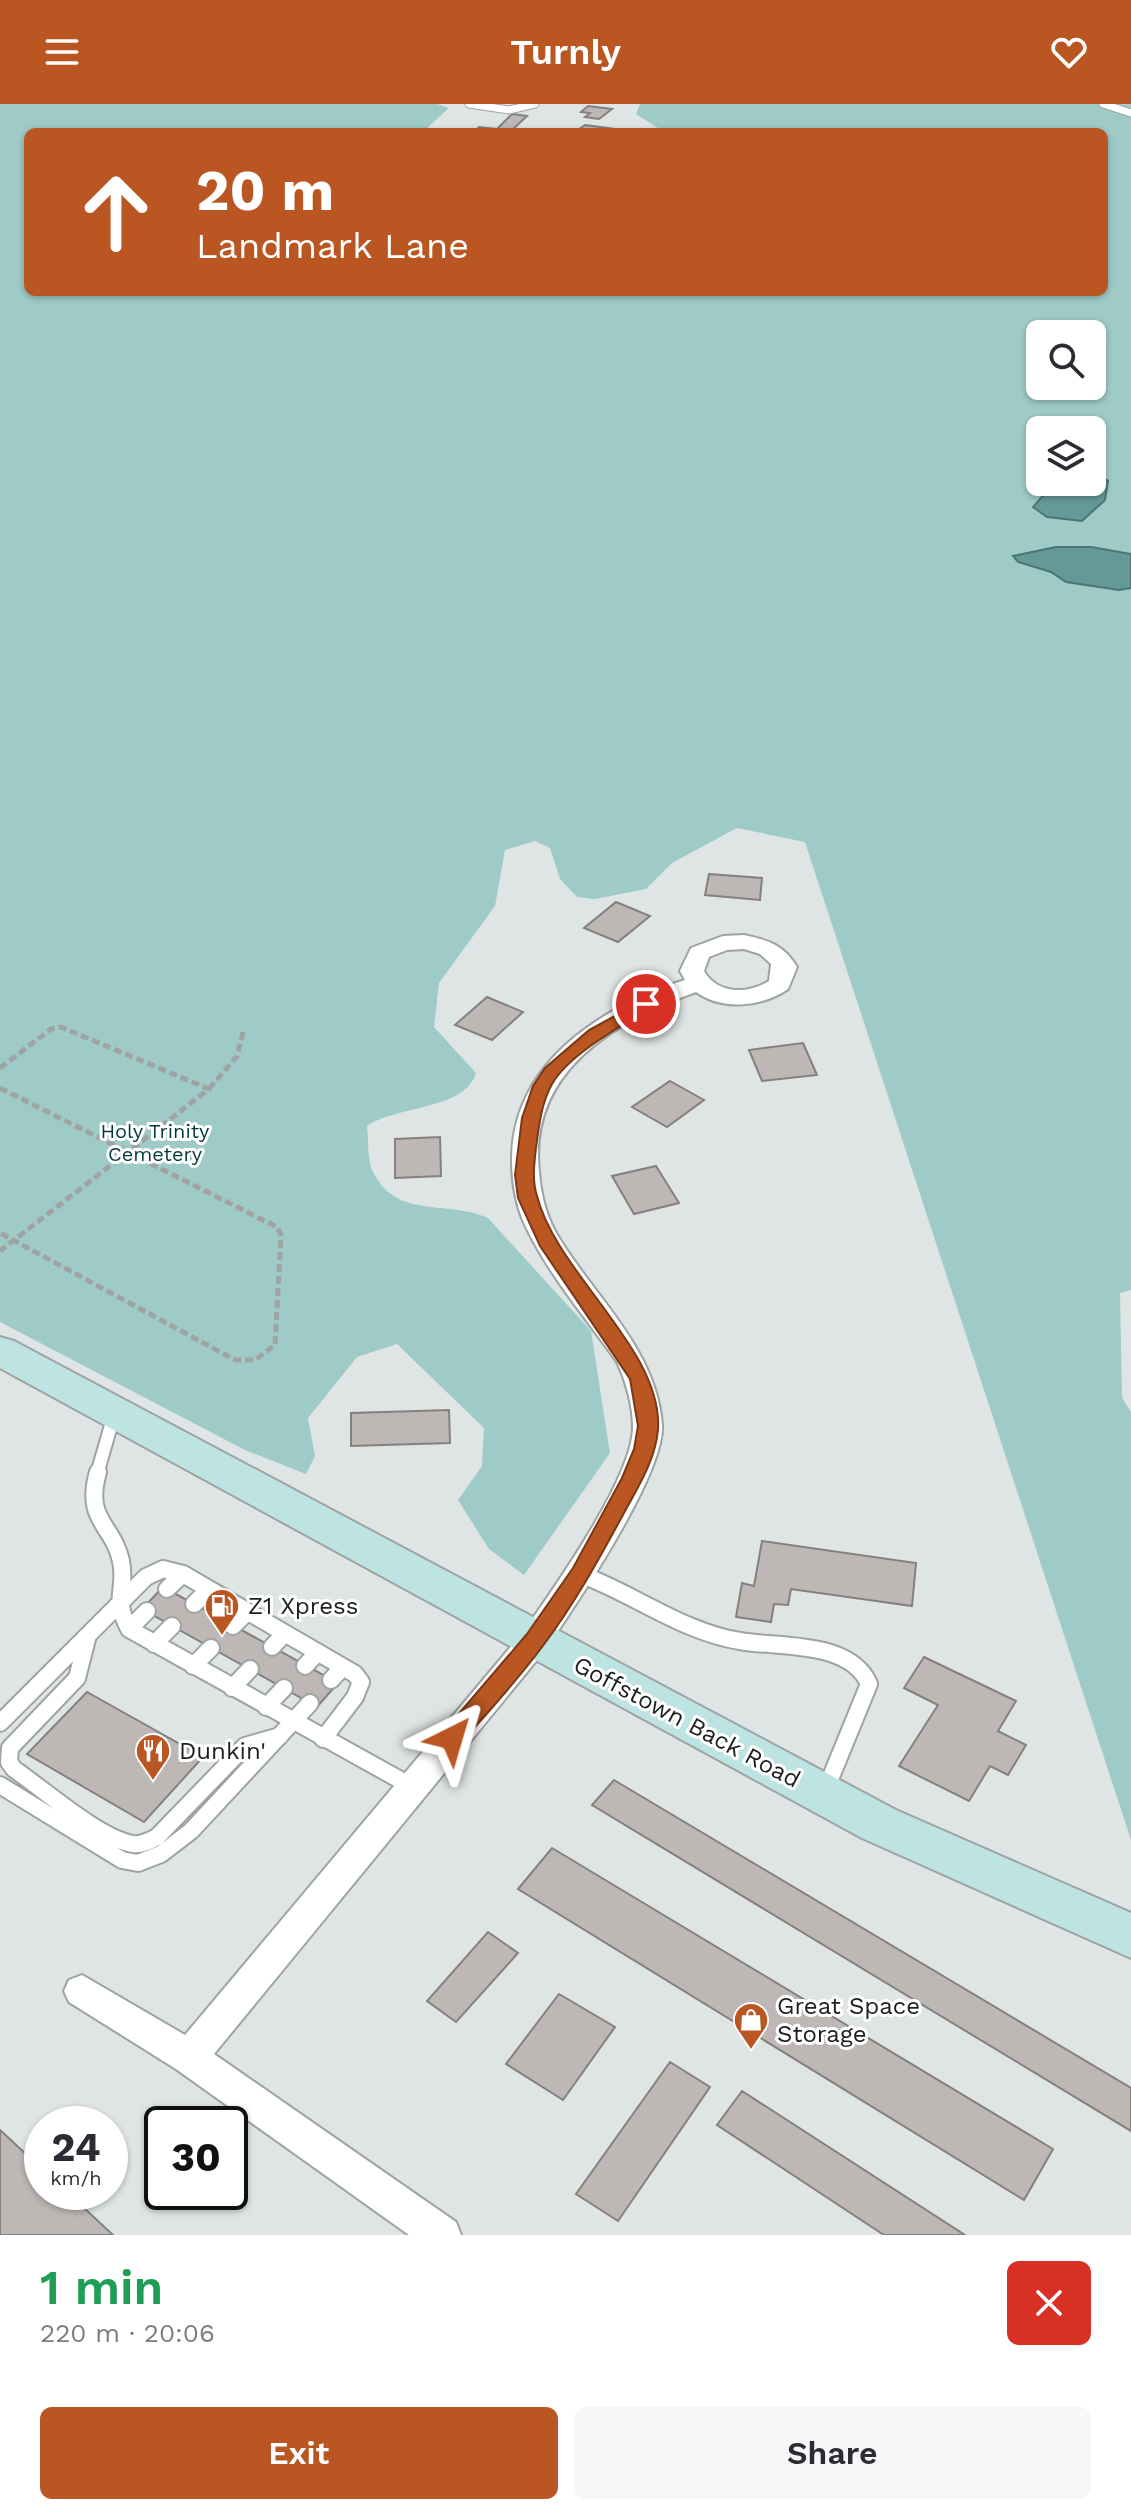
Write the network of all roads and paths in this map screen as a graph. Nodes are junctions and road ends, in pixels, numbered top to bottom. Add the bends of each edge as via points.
1 (469, 104) edge
2 (535, 104) edge
3 (1103, 104) edge
4 (1131, 113) edge
5 (699, 983) dead end
6 (243, 1032) dead end
7 (0, 1068) edge
8 (0, 1088) edge
9 (209, 1089) junction
10 (128, 1153) junction
11 (0, 1233) edge
12 (14, 1240) junction
13 (0, 1251) edge
14 (0, 1351) edge
15 (114, 1413) junction
16 (183, 1574) junction
17 (580, 1574) junction
18 (167, 1589) dead end
19 (209, 1589) junction
20 (194, 1604) dead end
21 (119, 1606) junction
22 (147, 1611) dead end
23 (247, 1612) junction
24 (172, 1626) dead end
25 (233, 1626) dead end
26 (129, 1629) junction
27 (285, 1633) junction
28 (88, 1636) junction
29 (535, 1640) junction
30 (154, 1644) junction
31 (272, 1647) dead end
32 (211, 1648) dead end
33 (318, 1652) junction
34 (193, 1666) junction
35 (305, 1666) dead end
36 (343, 1667) junction
37 (250, 1669) dead end
38 (331, 1680) dead end
39 (232, 1688) junction
40 (284, 1688) dead end
41 (310, 1703) dead end
42 (266, 1707) junction
43 (293, 1722) junction
44 (0, 1723) edge
45 (280, 1736) junction
46 (323, 1739) junction
47 (0, 1785) edge
48 (411, 1786) junction
49 (824, 1795) junction
50 (1131, 1936) edge
51 (82, 1991) dead end
52 (189, 2057) junction
53 (442, 2235) edge

1 - 2 lane via 509,110
3 - 4 lane
5 - 17 street via 638,1009 563,1059 542,1086 529,1126 524,1175 537,1223 629,1358 646,1402 645,1449
6 - 9 path via 237,1056
7 - 9 path via 61,1027
8 - 10 path
9 - 10 path
10 - 12 path
10 - 12 path via 277,1227 281,1235 275,1345 267,1353 255,1360 235,1360
11 - 12 path
12 - 13 path
14 - 15 main road, Goffstown Back Road
15 - 21 lane via 93,1489 95,1509 121,1561
15 - 29 main road, Goffstown Back Road
16 - 18 lane
16 - 19 lane
16 - 21 lane via 163,1569 146,1577
17 - 29 street
17 - 49 lane via 722,1637 832,1655 861,1669 869,1684
19 - 20 lane
19 - 23 lane
21 - 26 lane
21 - 28 lane
22 - 26 lane
23 - 25 lane
23 - 27 lane
24 - 30 lane
26 - 30 lane
27 - 31 lane
27 - 33 lane
28 - 44 lane
28 - 45 lane via 77,1678 10,1748 9,1762 108,1833 132,1844 157,1837 245,1746
29 - 48 street
29 - 49 main road, Goffstown Back Road
30 - 34 lane
32 - 34 lane
33 - 35 lane
33 - 36 lane
34 - 39 lane
36 - 38 lane
36 - 46 lane via 361,1682
37 - 39 lane
39 - 42 lane
40 - 42 lane
41 - 43 lane
42 - 43 lane
43 - 45 lane
43 - 46 lane
45 - 47 lane via 191,1831 161,1854 138,1863 122,1860
46 - 48 lane
48 - 52 street
49 - 50 main road, Goffstown Back Road
51 - 52 street
52 - 53 street

